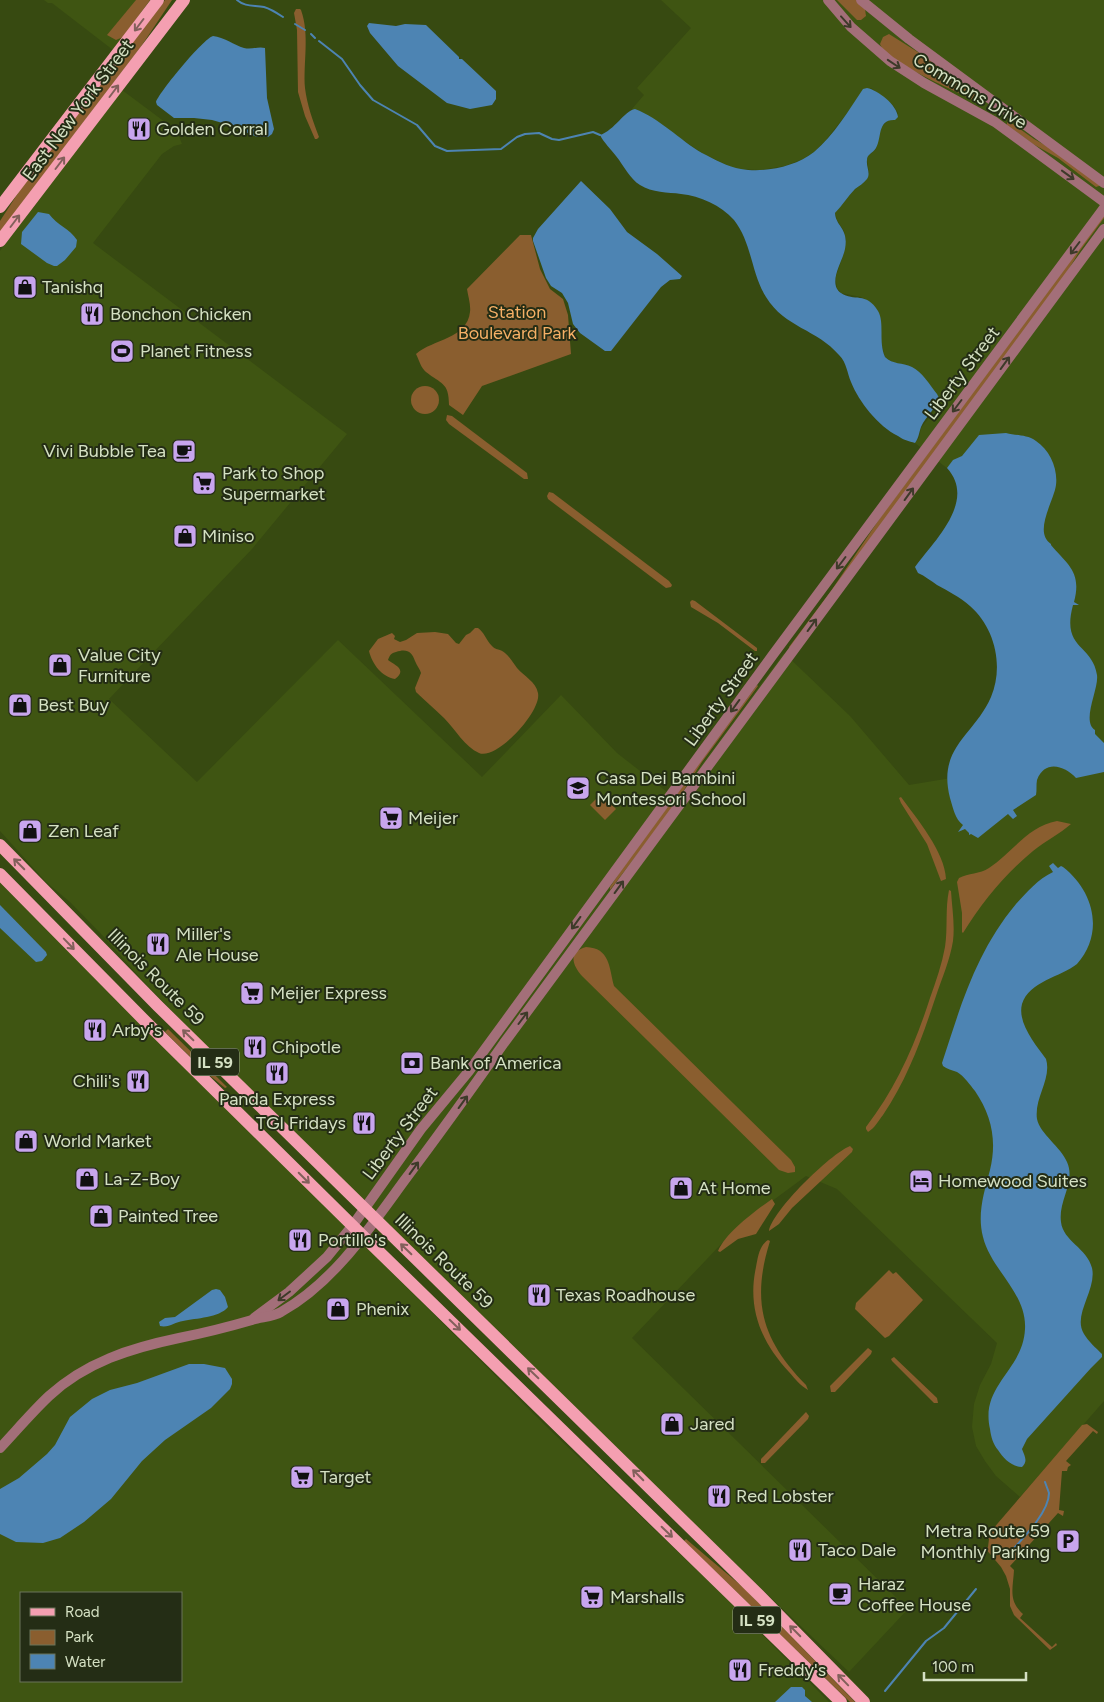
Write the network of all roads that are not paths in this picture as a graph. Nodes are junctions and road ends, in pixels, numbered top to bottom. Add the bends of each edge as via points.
1 (158, 0) edge
2 (184, 0) edge
3 (828, 0) edge
4 (861, 0) edge
5 (1104, 183) edge
6 (1104, 202) edge
7 (0, 207) edge
8 (1104, 208) edge
9 (1104, 229) edge
10 (0, 241) edge
11 (0, 845) edge
12 (0, 874) edge
13 (364, 1208) junction
14 (375, 1219) junction
15 (353, 1225) junction
16 (363, 1236) junction
17 (252, 1320) junction
18 (0, 1448) edge
19 (841, 1702) edge
20 (864, 1702) edge

1 -> 7 main road, East New York Street
10 -> 2 main road, East New York Street
3 -> 6 street, Commons Drive via 861,37 890,61 995,122
4 - 5 street, Commons Drive
8 -> 13 street, Liberty Street via 469,1071
14 -> 9 street, Liberty Street
13 -> 11 main road, Illinois Route 59 / IL 59
12 -> 15 main road, IL 59
13 - 14 main road, Illinois Route 59 / IL 59
13 - 15 street, Liberty Street
14 - 16 street, Liberty Street
20 -> 14 main road, Illinois Route 59 / IL 59
15 - 16 main road, IL 59
15 -> 17 street, Liberty Street via 314,1269
16 - 17 street, Liberty Street via 325,1279 300,1301 278,1314
16 -> 19 main road, IL 59
17 - 18 street, Liberty Street via 213,1332 138,1347 100,1362 50,1396

